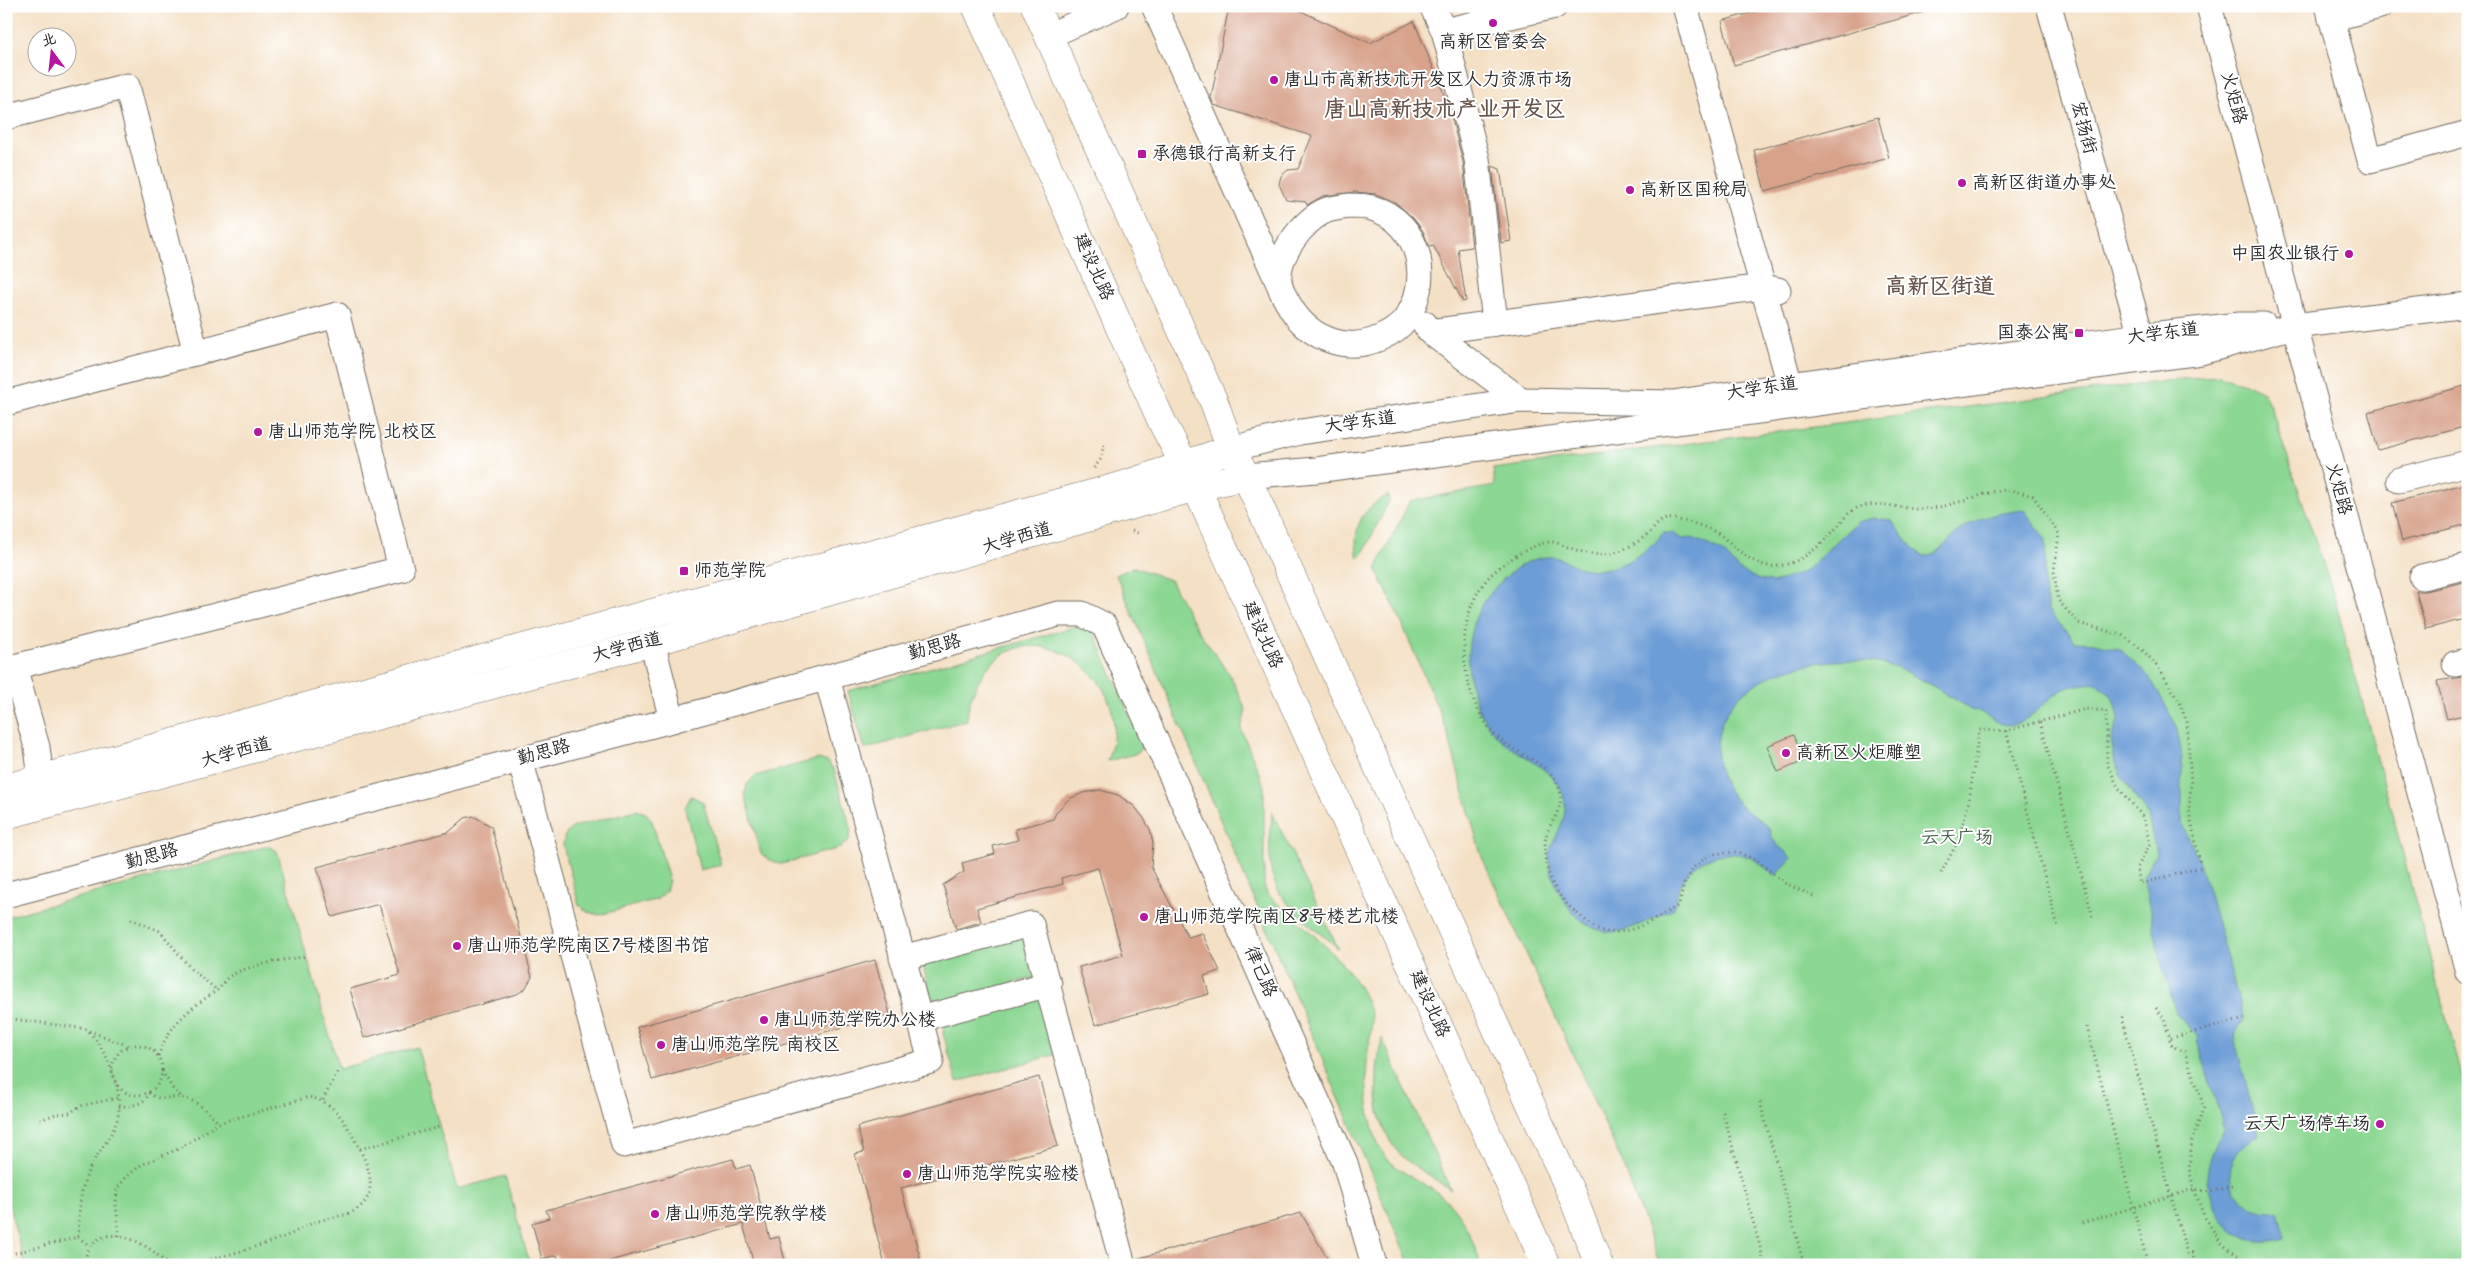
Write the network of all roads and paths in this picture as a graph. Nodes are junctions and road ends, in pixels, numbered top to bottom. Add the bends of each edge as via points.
1 (976, 6) edge
2 (1035, 6) edge
3 (1116, 6) edge
4 (1154, 6) edge
5 (1432, 6) edge
6 (1555, 6) edge
7 (1686, 6) edge
8 (1700, 6) edge
9 (2050, 6) edge
10 (2209, 6) edge
11 (2380, 6) edge
12 (2330, 13) edge
13 (1444, 31) junction
14 (1048, 36) junction
15 (6, 117) edge
16 (2468, 133) edge
17 (1279, 284) junction
18 (1771, 289) junction
19 (2468, 305) edge
20 (1412, 306) junction
21 (1495, 322) junction
22 (2294, 326) junction
23 (1430, 332) junction
24 (2141, 336) junction
25 (196, 353) junction
26 (1796, 384) junction
27 (1521, 400) junction
28 (6, 403) edge
29 (1231, 449) junction
30 (2468, 463) edge
31 (1190, 476) junction
32 (1246, 476) junction
33 (2400, 480) dead end
34 (2468, 566) edge
35 (2422, 577) dead end
36 (1082, 614) joint
37 (652, 642) junction
38 (10, 668) edge
39 (827, 678) junction
40 (672, 720) junction
41 (2040, 722) junction
42 (2006, 731) junction
43 (520, 759) junction
44 (41, 779) junction
45 (6, 788) edge
46 (6, 815) edge
47 (1941, 873) dead end
48 (6, 895) edge
49 (1813, 896) dead end
50 (2093, 918) dead end
51 (132, 919) dead end
52 (2058, 927) dead end
53 (307, 956) dead end
54 (902, 958) junction
55 (2468, 972) edge
56 (1048, 984) junction
57 (217, 990) junction
58 (2156, 1008) dead end
59 (2122, 1017) dead end
60 (6, 1018) edge
61 (920, 1019) junction
62 (2244, 1019) dead end
63 (2087, 1027) dead end
64 (84, 1028) junction
65 (2171, 1038) junction
66 (130, 1046) junction
67 (158, 1056) junction
68 (339, 1069) dead end
69 (111, 1070) junction
70 (162, 1071) junction
71 (149, 1093) junction
72 (183, 1097) junction
73 (117, 1098) junction
74 (323, 1100) junction
75 (1760, 1102) dead end
76 (119, 1107) junction
77 (1723, 1112) dead end
78 (40, 1120) dead end
79 (219, 1123) junction
80 (439, 1126) dead end
81 (360, 1149) junction
82 (2232, 1186) dead end
83 (2194, 1189) junction
84 (2171, 1197) junction
85 (2082, 1223) dead end
86 (119, 1236) junction
87 (78, 1237) junction
88 (90, 1246) junction
89 (15, 1253) dead end
90 (84, 1265) edge
91 (167, 1265) edge
92 (186, 1265) edge
93 (1124, 1265) edge
94 (1374, 1265) edge
95 (1546, 1265) edge
96 (1600, 1265) edge
97 (1765, 1265) edge
98 (1804, 1265) edge
99 (2148, 1265) edge
100 (2195, 1265) edge
101 (2256, 1265) edge

1 - 31 main road, 建设北路
2 - 14 main road
3 - 14 street
4 - 17 street
5 - 13 street
6 - 13 street
7 - 18 street
8 - 18 street
9 - 24 street, 宏扬街
10 - 22 street, 火炬路
11 - 12 street
12 - 16 street via 2370,160
13 - 21 street via 1477,159
14 - 29 main road via 1214,402
15 - 25 street via 127,86
17 - 20 street via 1298,319 1313,333 1331,342 1351,345 1371,342 1389,334 1405,321
17 - 20 street via 1282,260 1291,240 1306,222 1326,210 1350,206 1373,208 1394,219 1410,236 1420,258 1421,281
18 - 21 street
18 - 26 street
19 - 22 street, 大学东道
20 - 23 street
21 - 23 street
22 - 24 street, 大学东道 via 2239,325
22 - 32 street, 大学东道 via 2200,352
22 - 55 street, 火炬路
23 - 27 street
24 - 26 street, 大学东道
25 - 28 street
25 - 38 street via 337,315 401,568
26 - 27 street, 大学东道 via 1673,403
27 - 29 street, 大学东道 via 1300,432
29 - 31 main road, 大学西道
29 - 32 main road
30 - 33 street
31 - 32 main road, 大学西道
31 - 37 main road, 大学西道
31 - 44 main road, 大学西道 via 1120,486
31 - 95 main road, 建设北路
32 - 96 main road via 1572,1195
34 - 35 street
36 - 39 street, 勤思路 via 1058,614
36 - 94 street, 律己路 via 1104,625 1345,1163
37 - 40 street
37 - 46 main road, 大学西道
38 - 44 street via 37,747
39 - 40 street, 勤思路
39 - 54 street
40 - 43 street, 勤思路
41 - 42 path
41 - 49 path via 2086,709 2106,711 2107,764 2118,787 2143,817 2150,844 2137,868 2140,884 2201,865 2189,811 2191,784 2187,722 2179,702 2161,671 2144,651 2122,635 2078,623 2058,600 2054,571 2058,534 2032,496 2006,490 1924,509 1880,503 1858,507 1802,559 1778,566 1766,566 1746,557 1719,534 1698,525 1667,519 1618,552 1599,556 1552,542 1530,548 1506,562 1488,578 1475,598 1467,622 1464,652 1470,685 1478,711 1498,738 1537,762 1560,789 1561,804 1544,841 1548,873 1563,903 1601,932 1619,932 1653,921 1680,905 1684,884 1694,868 1711,854 1738,852 1756,860 1786,884
41 - 50 path
42 - 47 path via 1979,730 1969,801 1960,833
42 - 52 path
43 - 48 street, 勤思路
43 - 61 street via 624,1145 931,1061
44 - 45 main road, 大学西道
51 - 57 path via 160,932 191,969
53 - 57 path via 260,965 229,976
54 - 56 street via 1031,924
54 - 61 street
56 - 61 street
56 - 93 street
57 - 67 path via 202,998 176,1021
58 - 65 path
59 - 84 path
60 - 64 path
62 - 65 path
63 - 99 path
64 - 66 path
64 - 69 path via 93,1035 106,1055
65 - 83 path via 2172,1046 2185,1052 2204,1108 2192,1140 2189,1169
66 - 67 path via 146,1046
66 - 69 path via 116,1055
67 - 70 path
68 - 74 path
69 - 71 path via 113,1079 124,1092
69 - 73 path
70 - 71 path via 161,1080
70 - 72 path via 173,1089
71 - 72 path via 162,1098
71 - 76 path via 147,1099 138,1104
72 - 79 path via 200,1105
73 - 76 path
73 - 78 path
74 - 79 path via 309,1097
74 - 81 path via 341,1115
75 - 98 path
76 - 87 path via 116,1122 85,1180 78,1206
77 - 97 path
79 - 86 path via 180,1148 141,1165 126,1177 117,1189
80 - 81 path
81 - 92 path via 370,1182 368,1196 358,1209 317,1221 254,1248
82 - 83 path via 2210,1192
83 - 84 path
83 - 101 path via 2204,1216 2222,1244 2243,1260
84 - 85 path
84 - 100 path via 2187,1254 2192,1253
86 - 88 path via 104,1237
86 - 91 path via 129,1236 147,1244
87 - 88 path
87 - 89 path
88 - 90 path

